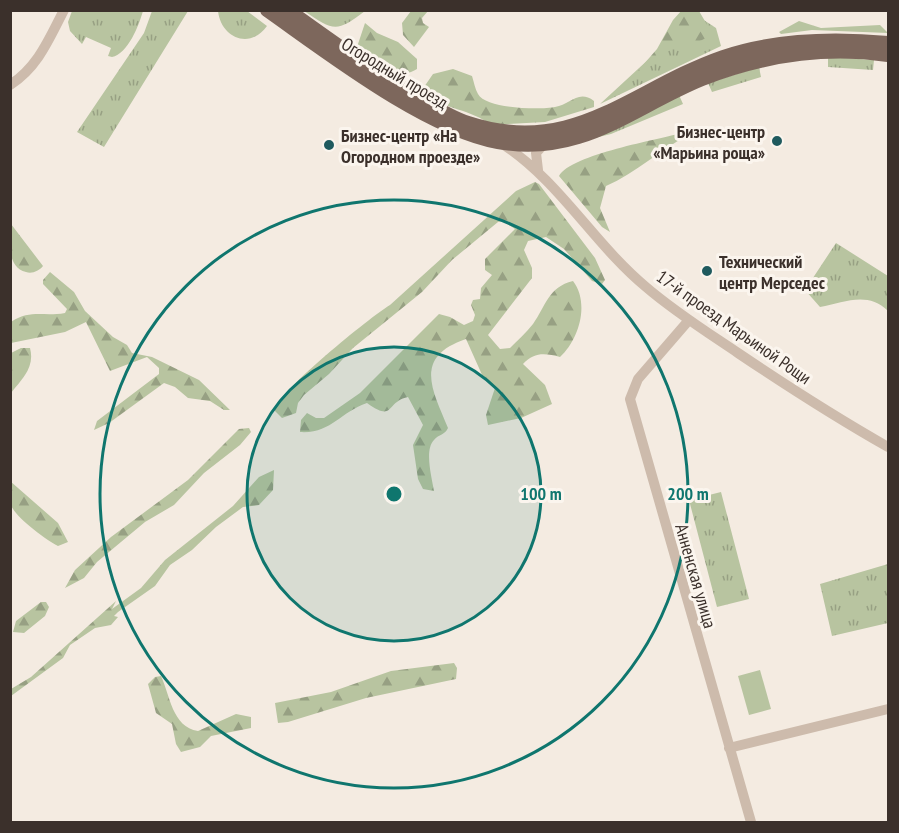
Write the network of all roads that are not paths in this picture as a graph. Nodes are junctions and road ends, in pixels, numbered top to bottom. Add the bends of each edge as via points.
1 (64, 10) edge
2 (267, 10) edge
3 (288, 10) edge
4 (888, 44) edge
5 (888, 56) edge
6 (679, 82) junction
7 (10, 85) edge
8 (468, 123) junction
9 (542, 140) junction
10 (500, 142) junction
11 (536, 168) junction
12 (689, 320) junction
13 (888, 447) edge
14 (888, 710) edge
15 (729, 748) junction
16 (751, 822) edge

1 - 7 street via 38,60
2 - 10 main road, Огородный проезд via 420,111 465,132
3 - 8 main road, Огородный проезд via 378,74
4 - 6 main road via 836,40 776,45 723,57
5 - 6 main road via 837,52 778,57
6 - 9 main road, Огородный проезд
8 - 9 main road, Огородный проезд
8 - 10 street, 17-й проезд Марьиной Рощи
9 - 10 main road, Огородный проезд
9 - 11 street
10 - 11 street, 17-й проезд Марьиной Рощи
11 - 12 street, 17-й проезд Марьиной Рощи via 621,264
12 - 13 street, 17-й проезд Марьиной Рощи
12 - 15 street, Анненская улица via 638,379 630,399
14 - 15 street
15 - 16 street, Анненская улица

